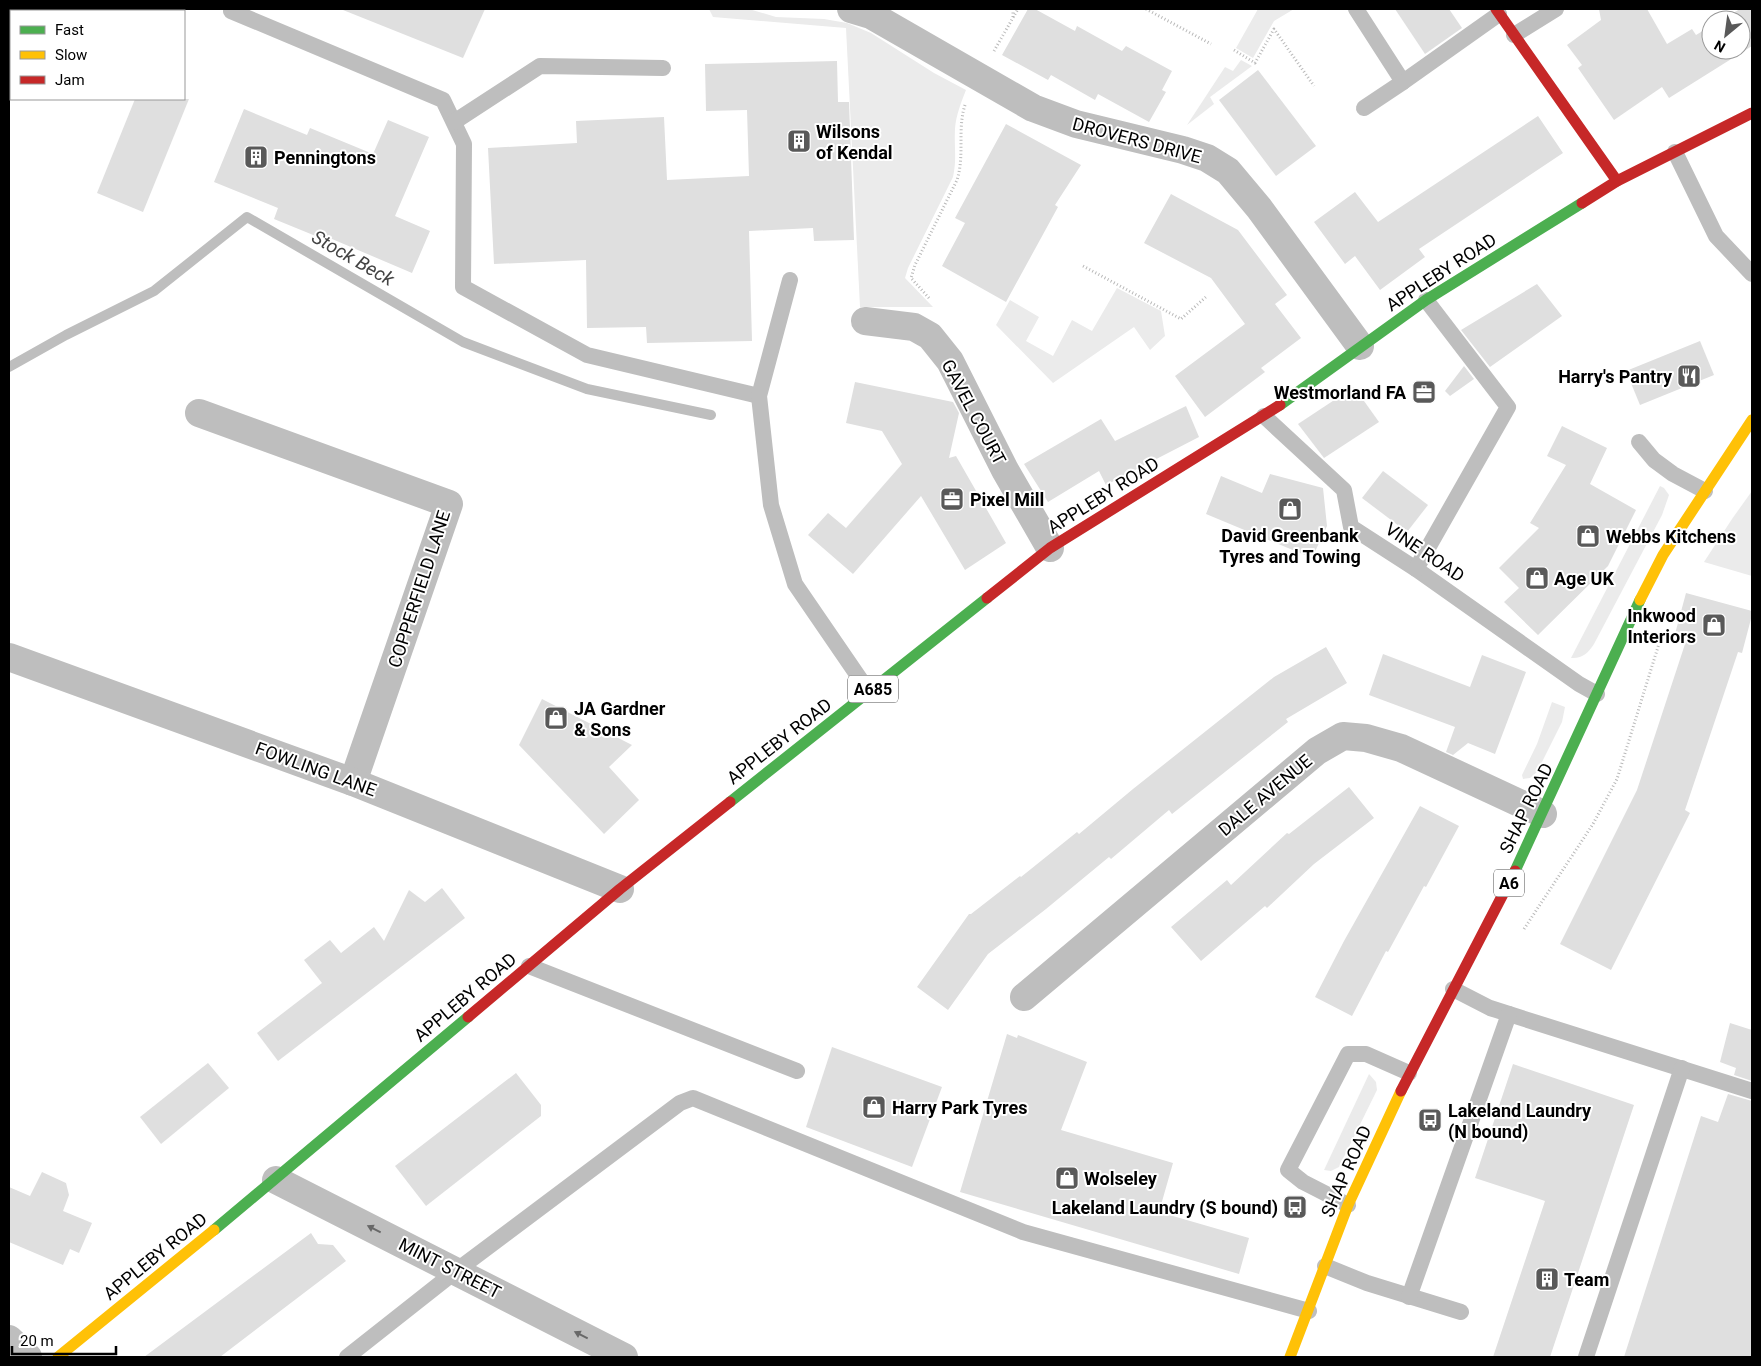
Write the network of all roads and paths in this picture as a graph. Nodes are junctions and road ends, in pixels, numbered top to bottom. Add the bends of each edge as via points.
1 (851, 9) edge
2 (1013, 9) edge
3 (1018, 9) edge
4 (1146, 9) edge
5 (1356, 9) edge
6 (1556, 9) edge
7 (231, 11) dead end
8 (1497, 11) edge
9 (1013, 17) junction
10 (1514, 35) junction
11 (1211, 44) dead end
12 (1234, 50) dead end
13 (992, 54) dead end
14 (663, 68) dead end
15 (1403, 82) junction
16 (1314, 86) dead end
17 (965, 103) dead end
18 (1364, 108) dead end
19 (1752, 113) edge
20 (454, 122) junction
21 (1675, 152) junction
22 (1617, 181) junction
23 (1083, 266) dead end
24 (1752, 274) edge
25 (790, 280) dead end
26 (1207, 296) dead end
27 (931, 300) dead end
28 (1426, 300) junction
29 (865, 321) dead end
30 (1360, 346) junction
31 (759, 396) junction
32 (198, 413) dead end
33 (1264, 416) junction
34 (1752, 420) edge
35 (1639, 442) dead end
36 (1705, 491) junction
37 (1050, 548) junction
38 (1416, 569) junction
39 (1664, 625) dead end
40 (9, 657) edge
41 (869, 692) junction
42 (1597, 694) junction
43 (353, 782) junction
44 (1543, 814) junction
45 (620, 889) junction
46 (1521, 934) dead end
47 (529, 966) junction
48 (1454, 989) junction
49 (1024, 997) dead end
50 (1509, 1014) junction
51 (1682, 1068) junction
52 (796, 1071) dead end
53 (1409, 1074) junction
54 (1752, 1091) edge
55 (276, 1180) junction
56 (1348, 1205) junction
57 (1325, 1266) junction
58 (456, 1270) junction
59 (1409, 1297) junction
60 (1309, 1311) junction
61 (1461, 1312) dead end
62 (9, 1339) edge
63 (28, 1357) edge
64 (58, 1357) edge
65 (347, 1357) edge
66 (624, 1357) edge
67 (1290, 1357) edge
68 (1586, 1357) edge

1 - 30 street, DROVERS DRIVE via 871,15 1032,108 1076,124 1176,148 1207,158 1228,171 1254,201
2 - 9 path
3 - 9 path
4 - 11 path
5 - 15 lane
6 - 10 lane
7 - 20 lane via 443,100
8 - 10 main road
8 - 15 lane
9 - 13 path
10 - 22 main road
12 - 16 path via 1255,63 1274,29
14 - 20 lane via 540,66
15 - 18 lane
17 - 27 path via 960,132 961,168 911,278
19 - 21 main road, APPLEBY ROAD / A685
20 - 31 lane via 464,144 463,287 587,355
21 - 22 main road, APPLEBY ROAD / A685
21 - 24 lane via 1716,236
22 - 28 main road, APPLEBY ROAD / A685
23 - 26 path via 1181,319
25 - 31 lane
28 - 30 main road, APPLEBY ROAD / A685
28 - 38 lane via 1508,406
29 - 37 street, GAVEL COURT via 914,327 930,336 950,361 1005,470
30 - 33 main road, APPLEBY ROAD / A685
31 - 41 lane via 771,505 795,584
32 - 43 street, COPPERFIELD LANE via 449,504
33 - 37 main road, APPLEBY ROAD / A685
33 - 38 lane, VINE ROAD via 1344,490 1352,527
34 - 36 main road, SHAP ROAD / A6
35 - 36 lane via 1654,460
36 - 42 main road, SHAP ROAD / A6 via 1648,583
37 - 41 main road, APPLEBY ROAD / A685
38 - 42 lane, VINE ROAD
39 - 46 path via 1617,779 1593,824
40 - 43 street, FOWLING LANE
41 - 45 main road, APPLEBY ROAD / A685
42 - 44 main road, SHAP ROAD / A6
43 - 45 street, FOWLING LANE
44 - 48 main road, SHAP ROAD / A6
44 - 49 street, DALE AVENUE via 1401,748 1366,738 1343,736 1317,751
45 - 47 main road, APPLEBY ROAD / A685
47 - 52 lane
47 - 55 main road, APPLEBY ROAD / A685
48 - 50 lane
48 - 53 main road, SHAP ROAD / A6
50 - 51 lane
50 - 59 lane
51 - 54 lane
51 - 68 lane
53 - 56 main road, SHAP ROAD / A6
53 - 56 lane via 1366,1054 1348,1054 1288,1170 1303,1182
58 -> 55 street, MINT STREET
55 - 64 main road, APPLEBY ROAD / A685
56 - 57 main road, SHAP ROAD / A6
57 - 59 lane
57 - 60 main road, SHAP ROAD / A6
58 - 60 lane via 680,1103 693,1098 1022,1232
58 - 65 lane
66 -> 58 street, MINT STREET
59 - 61 lane
60 - 67 main road, SHAP ROAD / A6
62 - 63 street

